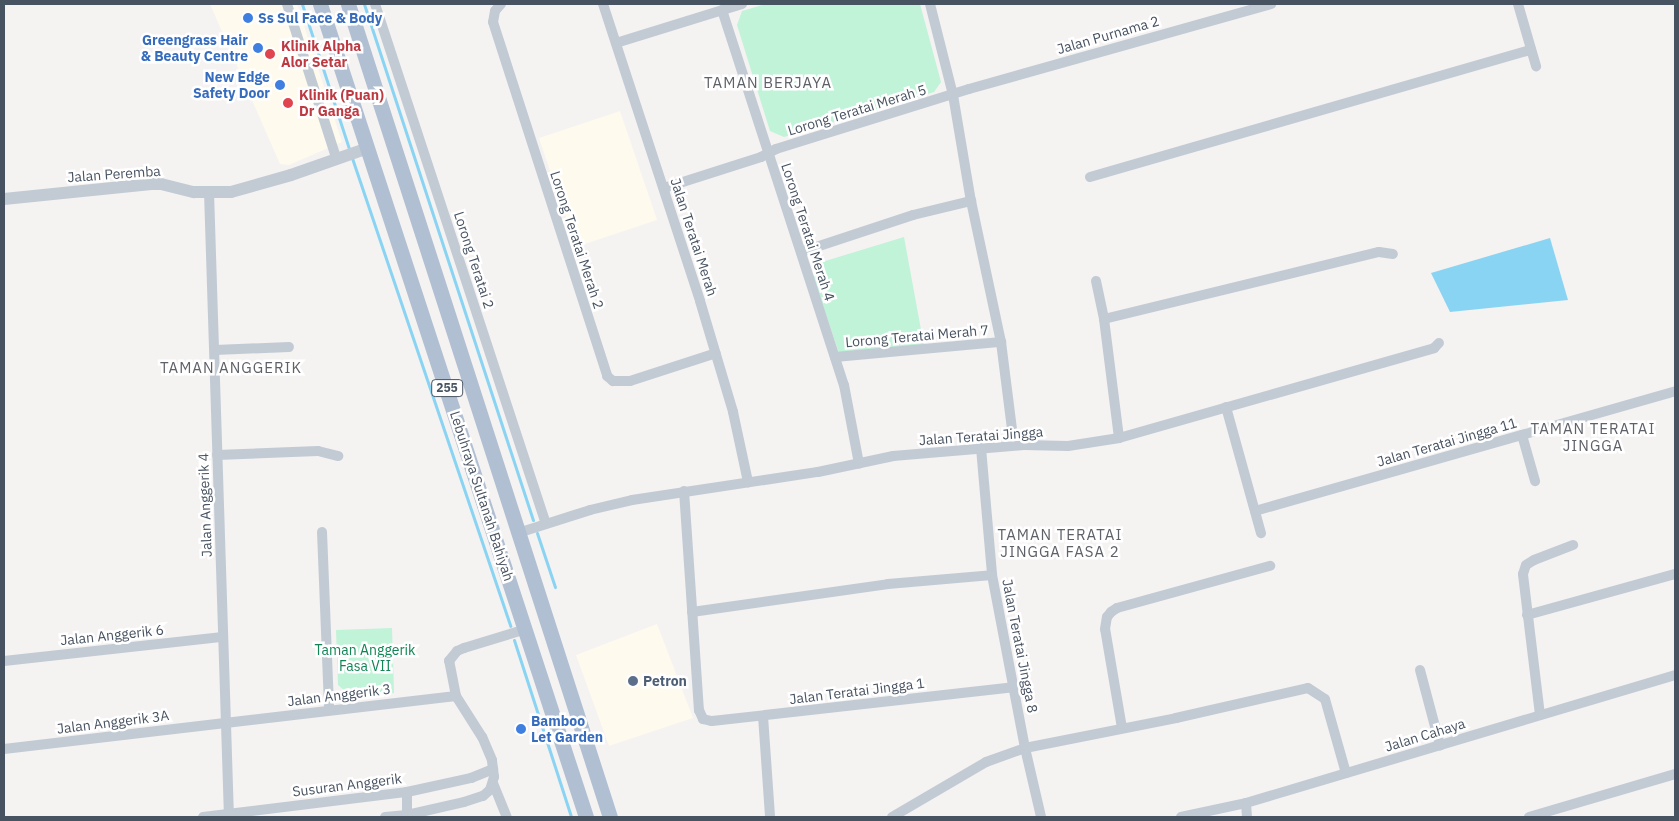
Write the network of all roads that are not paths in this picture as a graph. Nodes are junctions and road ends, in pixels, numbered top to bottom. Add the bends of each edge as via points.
1 (287, 4) edge
2 (320, 4) edge
3 (348, 4) edge
4 (375, 4) edge
5 (501, 4) edge
6 (603, 4) edge
7 (742, 4) edge
8 (930, 4) edge
9 (1271, 4) edge
10 (1518, 4) edge
11 (722, 10) junction
12 (616, 44) junction
13 (1531, 50) junction
14 (1536, 66) dead end
15 (953, 95) junction
16 (363, 150) junction
17 (768, 153) junction
18 (340, 157) junction
19 (1090, 177) dead end
20 (664, 188) junction
21 (209, 192) junction
22 (4, 200) edge
23 (971, 201) junction
24 (801, 252) junction
25 (1393, 254) dead end
26 (1096, 281) dead end
27 (1104, 319) junction
28 (1001, 342) junction
29 (1439, 343) dead end
30 (289, 347) dead end
31 (215, 350) junction
32 (716, 353) junction
33 (834, 357) junction
34 (1675, 391) edge
35 (1226, 407) junction
36 (1522, 435) junction
37 (1119, 438) junction
38 (1014, 445) junction
39 (981, 448) junction
40 (217, 455) junction
41 (338, 456) dead end
42 (859, 464) junction
43 (1535, 481) dead end
44 (748, 482) junction
45 (684, 491) junction
46 (1255, 511) junction
47 (546, 524) junction
48 (322, 532) dead end
49 (518, 533) junction
50 (1261, 533) dead end
51 (1573, 545) dead end
52 (1270, 566) dead end
53 (1675, 574) edge
54 (992, 575) junction
55 (692, 612) junction
56 (1527, 615) junction
57 (546, 622) junction
58 (526, 629) junction
59 (223, 637) junction
60 (4, 660) edge
61 (1420, 670) dead end
62 (1675, 675) edge
63 (1014, 687) junction
64 (456, 696) junction
65 (329, 710) junction
66 (1540, 715) junction
67 (763, 716) junction
68 (226, 722) junction
69 (1122, 728) junction
70 (1440, 745) junction
71 (1025, 748) junction
72 (4, 749) edge
73 (566, 757) junction
74 (493, 769) junction
75 (595, 770) junction
76 (1346, 773) junction
77 (1675, 774) edge
78 (493, 783) junction
79 (407, 792) junction
80 (1246, 803) junction
81 (229, 815) edge
82 (407, 816) edge
83 (203, 817) edge
84 (384, 817) edge
85 (507, 817) edge
86 (586, 817) edge
87 (591, 817) edge
88 (610, 817) edge
89 (770, 817) edge
90 (892, 817) edge
91 (1041, 817) edge
92 (1181, 817) edge
93 (1247, 817) edge
94 (1528, 817) edge

1 - 18 street
2 - 16 main road, Lebuhraya Sultanah Bahiyah / 255
3 - 49 main road, Lebuhraya Sultanah Bahiyah / 255
4 - 47 street, Lorong Teratai 2
5 - 32 street, Lorong Teratai Merah 2 via 495,11 493,22 607,376 613,381 630,381
6 - 12 street, Jalan Teratai Merah
7 - 11 street
8 - 15 street
9 - 15 street, Jalan Purnama 2
10 - 13 street
11 - 12 street
11 - 17 street, Lorong Teratai Merah 4
12 - 20 street, Jalan Teratai Merah
13 - 14 street
13 - 19 street
15 - 17 street, Lorong Teratai Merah 5
15 - 23 street
16 - 18 street, Jalan Peremba
16 - 58 main road, Lebuhraya Sultanah Bahiyah / 255
17 - 20 street, Lorong Teratai Merah 5
17 - 24 street, Lorong Teratai Merah 4
18 - 21 street, Jalan Peremba via 231,192
20 - 32 street, Jalan Teratai Merah
21 - 22 street, Jalan Peremba via 151,184
21 - 31 street, Jalan Anggerik 4
23 - 24 street via 913,215
23 - 28 street
24 - 33 street, Lorong Teratai Merah 4
25 - 27 street via 1379,252
26 - 27 street
27 - 37 street
28 - 33 street, Lorong Teratai Merah 7
28 - 38 street
29 - 35 street, Jalan Teratai Jingga via 1434,348
30 - 31 street
31 - 40 street, Jalan Anggerik 4
32 - 44 street, Jalan Teratai Merah
33 - 42 street, Lorong Teratai Merah 4 via 850,407
34 - 36 street, Jalan Teratai Jingga 11
35 - 37 street, Jalan Teratai Jingga
35 - 46 street
36 - 43 street
36 - 46 street, Jalan Teratai Jingga 11
37 - 38 street, Jalan Teratai Jingga via 1068,446
38 - 39 street, Jalan Teratai Jingga
39 - 42 street, Jalan Teratai Jingga via 893,456
39 - 54 street, Jalan Teratai Jingga 8
40 - 41 street via 318,451
40 - 59 street, Jalan Anggerik 4
42 - 44 street, Jalan Teratai Jingga
44 - 45 street, Jalan Teratai Jingga
45 - 47 street, Jalan Teratai Jingga via 632,500
45 - 55 street
46 - 50 street
47 - 49 street, Jalan Teratai Jingga
48 - 65 street
49 - 57 main road, Lebuhraya Sultanah Bahiyah / 255
51 - 56 street via 1526,565 1523,574
52 - 69 street via 1111,612 1105,629
53 - 56 street
54 - 55 street via 888,584
54 - 63 street, Jalan Teratai Jingga 8
55 - 67 street, Jalan Teratai Jingga 1 via 699,710 703,719
56 - 66 street
57 - 73 main road via 552,663 577,744 576,753
57 - 75 main road, Lebuhraya Sultanah Bahiyah / 255
58 - 64 street via 464,648 452,655 449,661
58 - 73 main road, Lebuhraya Sultanah Bahiyah / 255
59 - 60 street, Jalan Anggerik 6
59 - 68 street, Jalan Anggerik 4
61 - 70 street
62 - 66 street, Jalan Cahaya
63 - 67 street, Jalan Teratai Jingga 1
63 - 71 street, Jalan Teratai Jingga 8
64 - 65 street, Jalan Anggerik 3
64 - 74 street via 482,738
65 - 68 street, Jalan Anggerik 3
66 - 70 street, Jalan Cahaya
67 - 89 street
68 - 72 street, Jalan Anggerik 3A
68 - 81 street, Jalan Anggerik 4
69 - 71 street
69 - 76 street via 1308,688 1325,699
70 - 76 street, Jalan Cahaya
71 - 90 street via 986,762
71 - 91 street, Jalan Teratai Jingga 8
73 - 86 main road, Lebuhraya Sultanah Bahiyah / 255
74 - 78 street
74 - 79 street, Susuran Anggerik via 471,778
75 - 87 main road via 587,772 584,777
75 - 88 main road, Lebuhraya Sultanah Bahiyah / 255
76 - 80 street, Jalan Cahaya
77 - 94 street
78 - 82 street via 483,796 476,799
78 - 85 street
79 - 81 street, Susuran Anggerik
79 - 82 street
80 - 92 street, Jalan Cahaya
80 - 93 street
81 - 83 street, Susuran Anggerik
82 - 84 street

